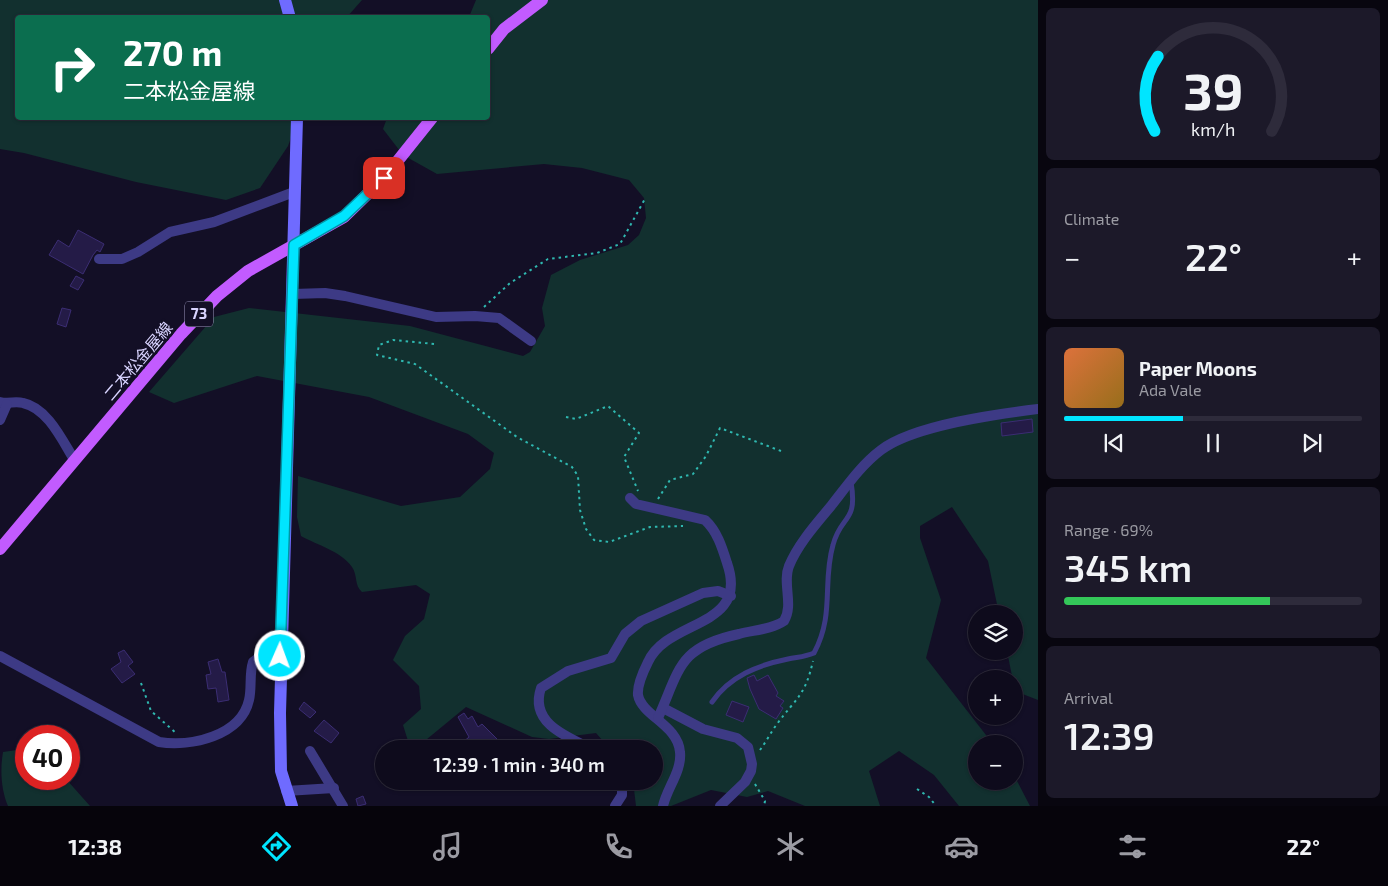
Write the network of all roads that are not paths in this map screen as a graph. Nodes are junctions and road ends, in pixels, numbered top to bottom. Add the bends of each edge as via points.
1 (284, 0) edge
2 (542, 0) edge
3 (289, 15) edge
4 (490, 46) edge
5 (297, 120) edge
6 (430, 120) edge
7 (294, 192) junction
8 (294, 245) junction
9 (99, 259) dead end
10 (293, 294) junction
11 (530, 341) dead end
12 (3, 403) edge
13 (1038, 408) edge
14 (0, 420) edge
15 (75, 461) junction
16 (851, 482) junction
17 (630, 498) road end
18 (0, 549) edge
19 (731, 596) junction
20 (0, 656) edge
21 (280, 656) junction
22 (712, 702) dead end
23 (663, 708) junction
24 (658, 718) junction
25 (574, 740) edge
26 (310, 751) dead end
27 (334, 788) junction
28 (622, 790) edge
29 (286, 791) junction
30 (292, 806) edge
31 (343, 806) edge
32 (615, 806) edge
33 (663, 806) edge
34 (720, 806) edge

1 - 3 street
2 - 4 main road via 504,29
5 - 7 street
6 - 8 main road, 二本松金屋線 / 73 via 384,178 344,216
7 - 8 street
7 - 9 street via 214,222 170,232 122,258
8 - 10 street
8 - 15 main road, 二本松金屋線 / 73 via 248,271 217,296
10 - 11 street via 346,296 436,317 499,318
10 - 21 street
12 - 14 street
12 - 15 street via 24,403 36,409 48,420
13 - 16 street via 992,414 906,436 880,451
15 - 18 main road, 二本松金屋線 / 73
16 - 22 lane via 854,506 832,546 828,610 822,640 814,654 745,672 721,688
16 - 23 street via 816,524 789,566 784,621 716,640 692,653 674,677
17 - 19 street via 636,504 697,517 710,525 729,568
19 - 24 street via 713,615 653,653 638,694 643,704
19 - 25 street via 718,591 703,593 641,620 625,634 608,660 568,671 541,688 539,707 546,721
20 - 21 street via 159,742 170,744 208,738 233,727 246,710 254,662 262,655
21 - 29 street via 281,771
23 - 24 street
23 - 34 street via 703,729 744,742 748,747 751,760 747,777
24 - 33 street via 669,729 680,751 679,767
26 - 27 street
27 - 29 street
27 - 31 street
28 - 32 street
29 - 30 street

